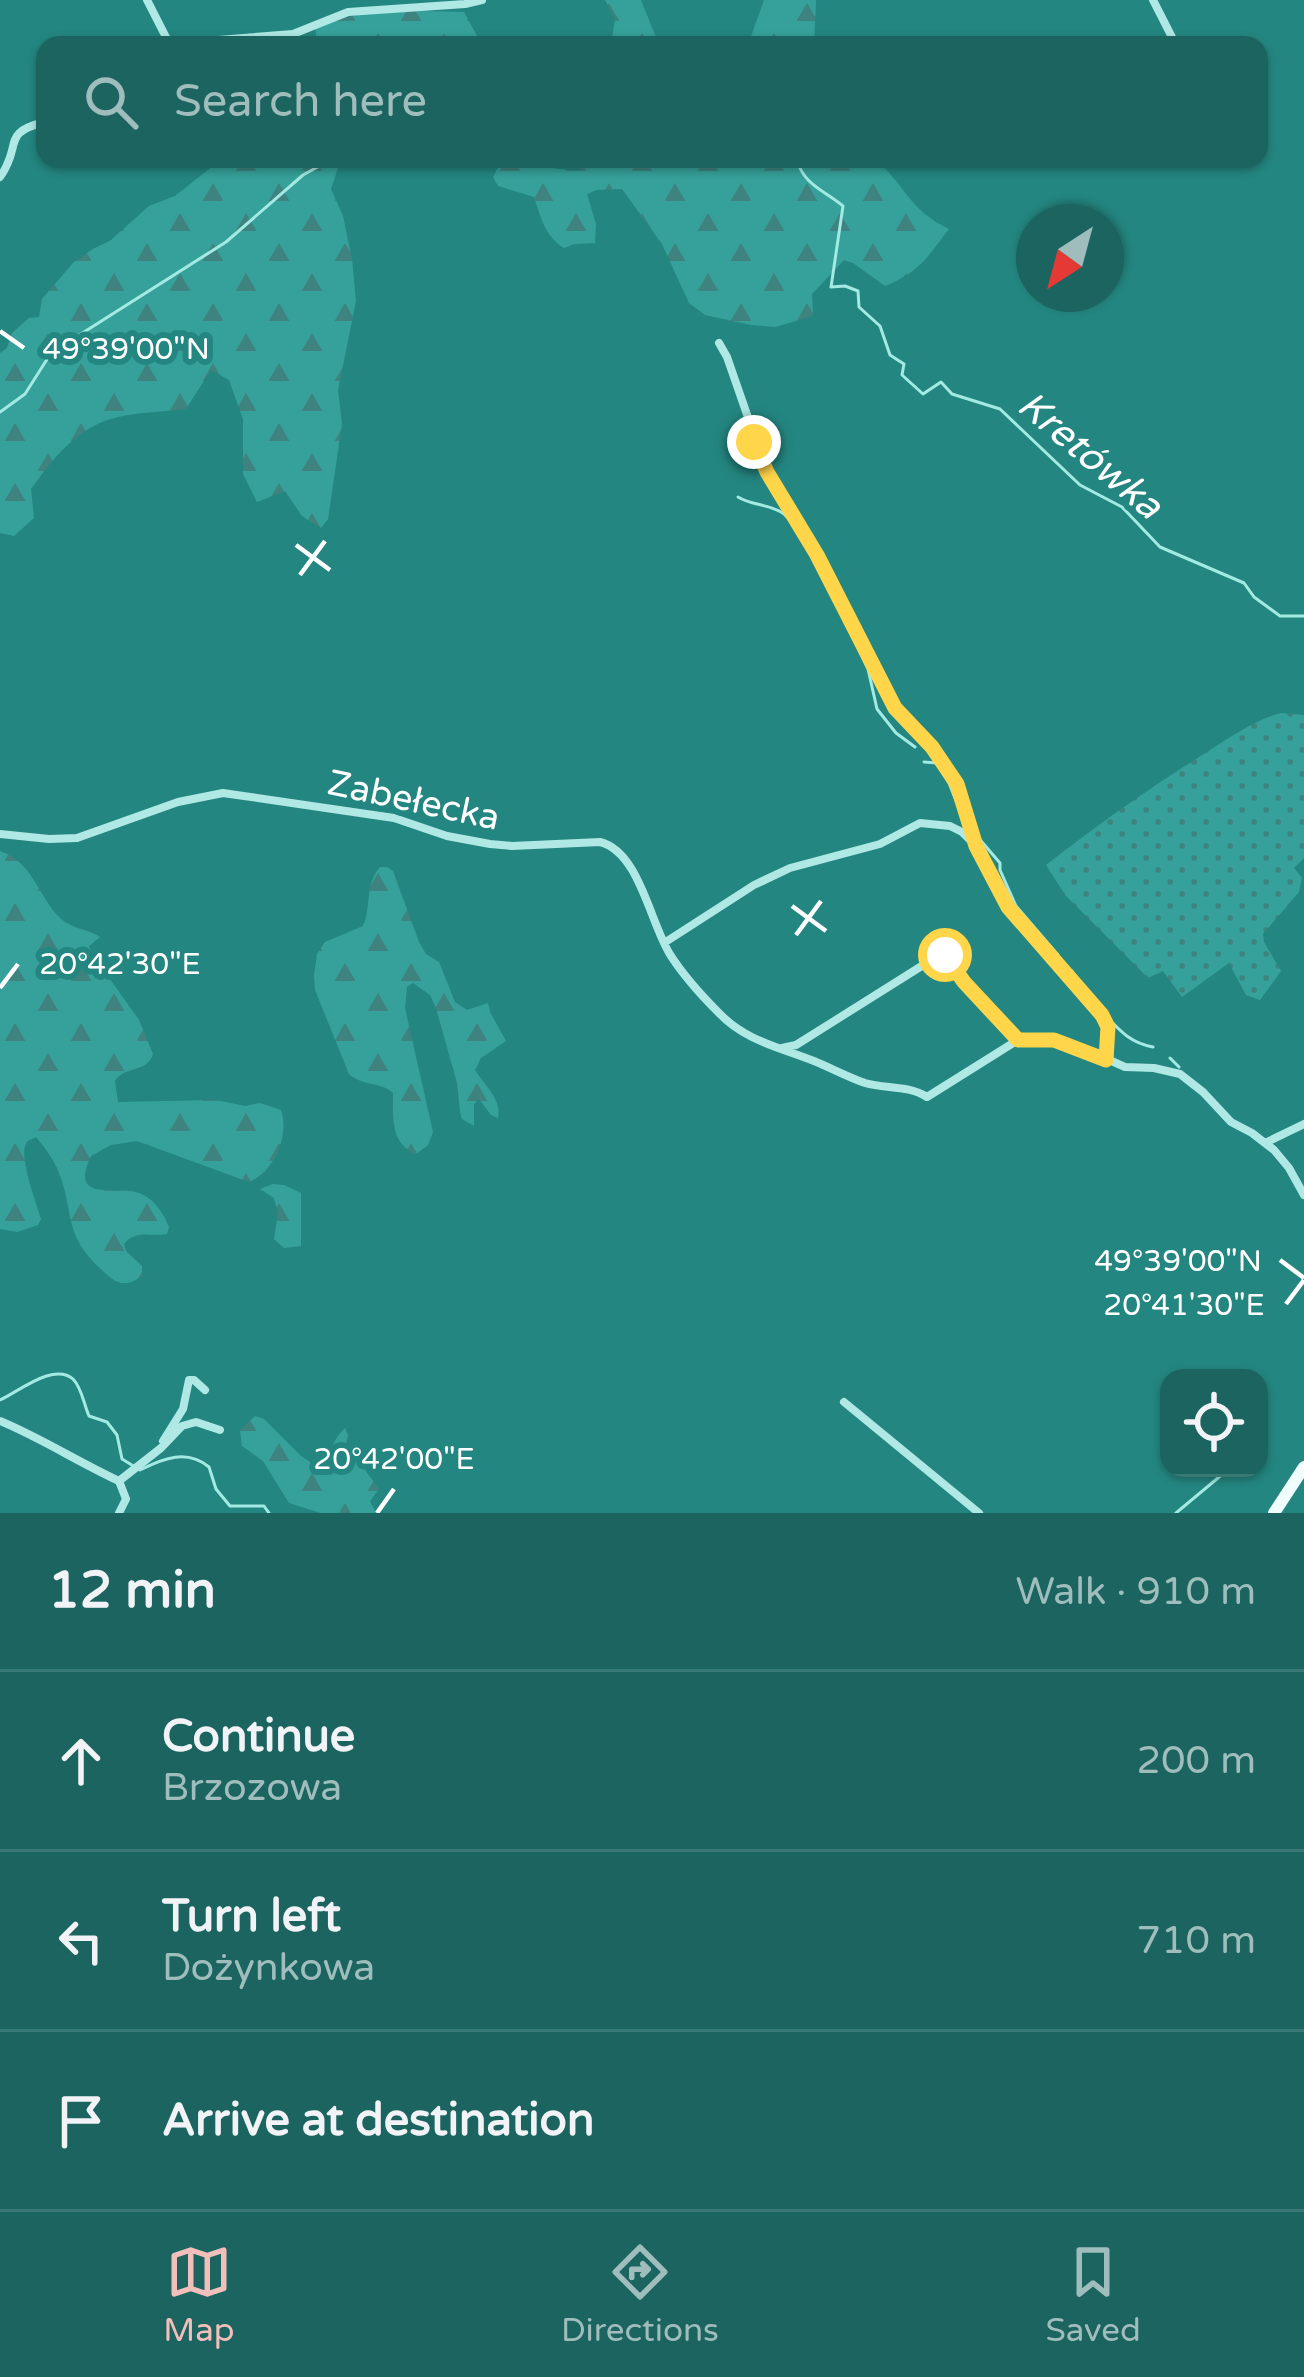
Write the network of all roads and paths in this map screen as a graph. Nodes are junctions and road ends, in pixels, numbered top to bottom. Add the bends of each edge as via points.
1 (147, 0) edge
2 (482, 0) edge
3 (1153, 0) edge
4 (165, 36) edge
5 (268, 36) edge
6 (1171, 36) edge
7 (36, 124) edge
8 (0, 177) edge
9 (718, 343) dead end
10 (0, 834) edge
11 (976, 846) junction
12 (664, 943) junction
13 (1018, 1040) junction
14 (780, 1048) junction
15 (1106, 1060) junction
16 (1304, 1124) edge
17 (1264, 1143) junction
18 (1304, 1195) edge
19 (205, 1390) dead end
20 (844, 1402) dead end
21 (0, 1421) edge
22 (220, 1430) dead end
23 (157, 1451) junction
24 (1304, 1467) edge
25 (119, 1481) junction
26 (119, 1513) edge
27 (979, 1513) edge
28 (1274, 1513) edge

1 - 4 street
2 - 5 street via 348,12
3 - 6 street
7 - 8 street via 12,136
9 - 11 street via 767,472 895,708 957,784
10 - 12 street, Zabełecka via 77,838 223,793 394,818 490,844 600,842 631,868
11 - 12 street via 950,826 920,823 880,844 790,868
11 - 15 street via 1014,917 1102,1015
12 - 14 street, Zabełecka via 735,1030
13 - 14 street, Zabełecka via 927,1097
13 - 14 street via 945,955 796,1046
13 - 15 street via 1054,1040
15 - 17 street via 1180,1074
16 - 17 street
17 - 18 street
19 - 23 street via 189,1380 183,1409
20 - 27 street
21 - 25 street
22 - 23 street via 182,1426
23 - 25 street
24 - 28 main road
25 - 26 street via 126,1499

